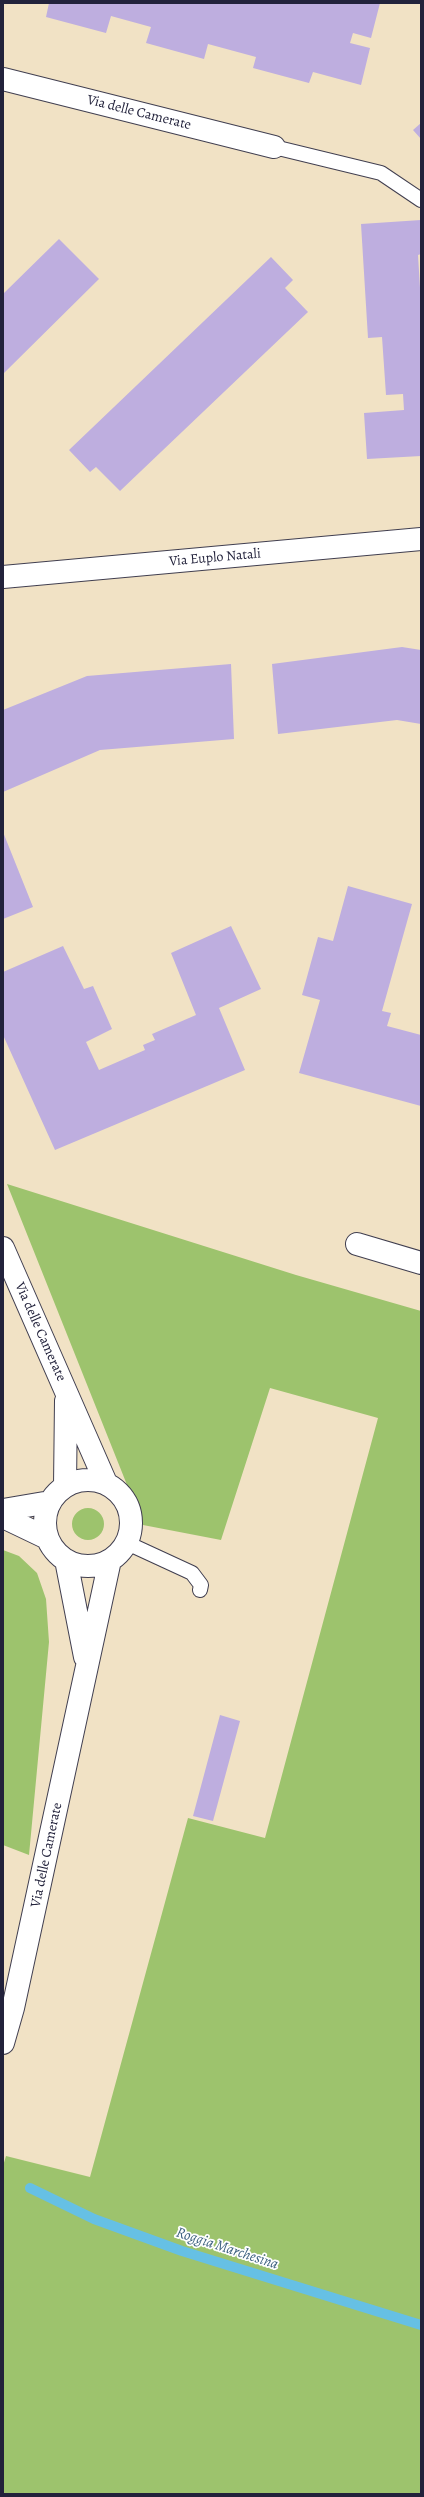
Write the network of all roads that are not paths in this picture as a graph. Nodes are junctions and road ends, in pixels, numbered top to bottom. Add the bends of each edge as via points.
1 (3, 79) edge
2 (274, 147) joint
3 (421, 200) edge
4 (421, 539) edge
5 (5, 578) edge
6 (357, 1244) dead end
7 (3, 1248) edge
8 (421, 1263) edge
9 (67, 1394) junction
10 (106, 1483) junction
11 (65, 1486) junction
12 (50, 1502) junction
13 (3, 1510) edge
14 (3, 1517) edge
15 (47, 1538) junction
16 (127, 1543) junction
17 (66, 1560) junction
18 (110, 1560) junction
19 (200, 1590) dead end
20 (87, 1666) junction
21 (3, 2043) edge

1 - 2 street, Via delle Camerate
2 - 3 lane via 381,173
4 - 5 street, Via Euplo Natali
6 - 8 street
7 - 9 street, Via delle Camerate
9 - 10 street, Via delle Camerate
9 - 11 street, Via delle Camerate
10 - 11 street via 85,1480
10 - 16 street, Via delle Camerate via 120,1494 129,1508 132,1525
11 - 12 street
12 - 13 street
12 - 15 street via 44,1524
14 - 15 street
15 - 17 street, Via delle Camerate via 55,1551
16 - 18 street, Via delle Camerate via 120,1553
16 - 19 lane via 192,1573 201,1584
17 - 18 street, Via delle Camerate via 80,1566 96,1566
17 - 20 street, Via delle Camerate
18 - 20 street, Via delle Camerate
20 - 21 street, Via delle Camerate via 13,2008

